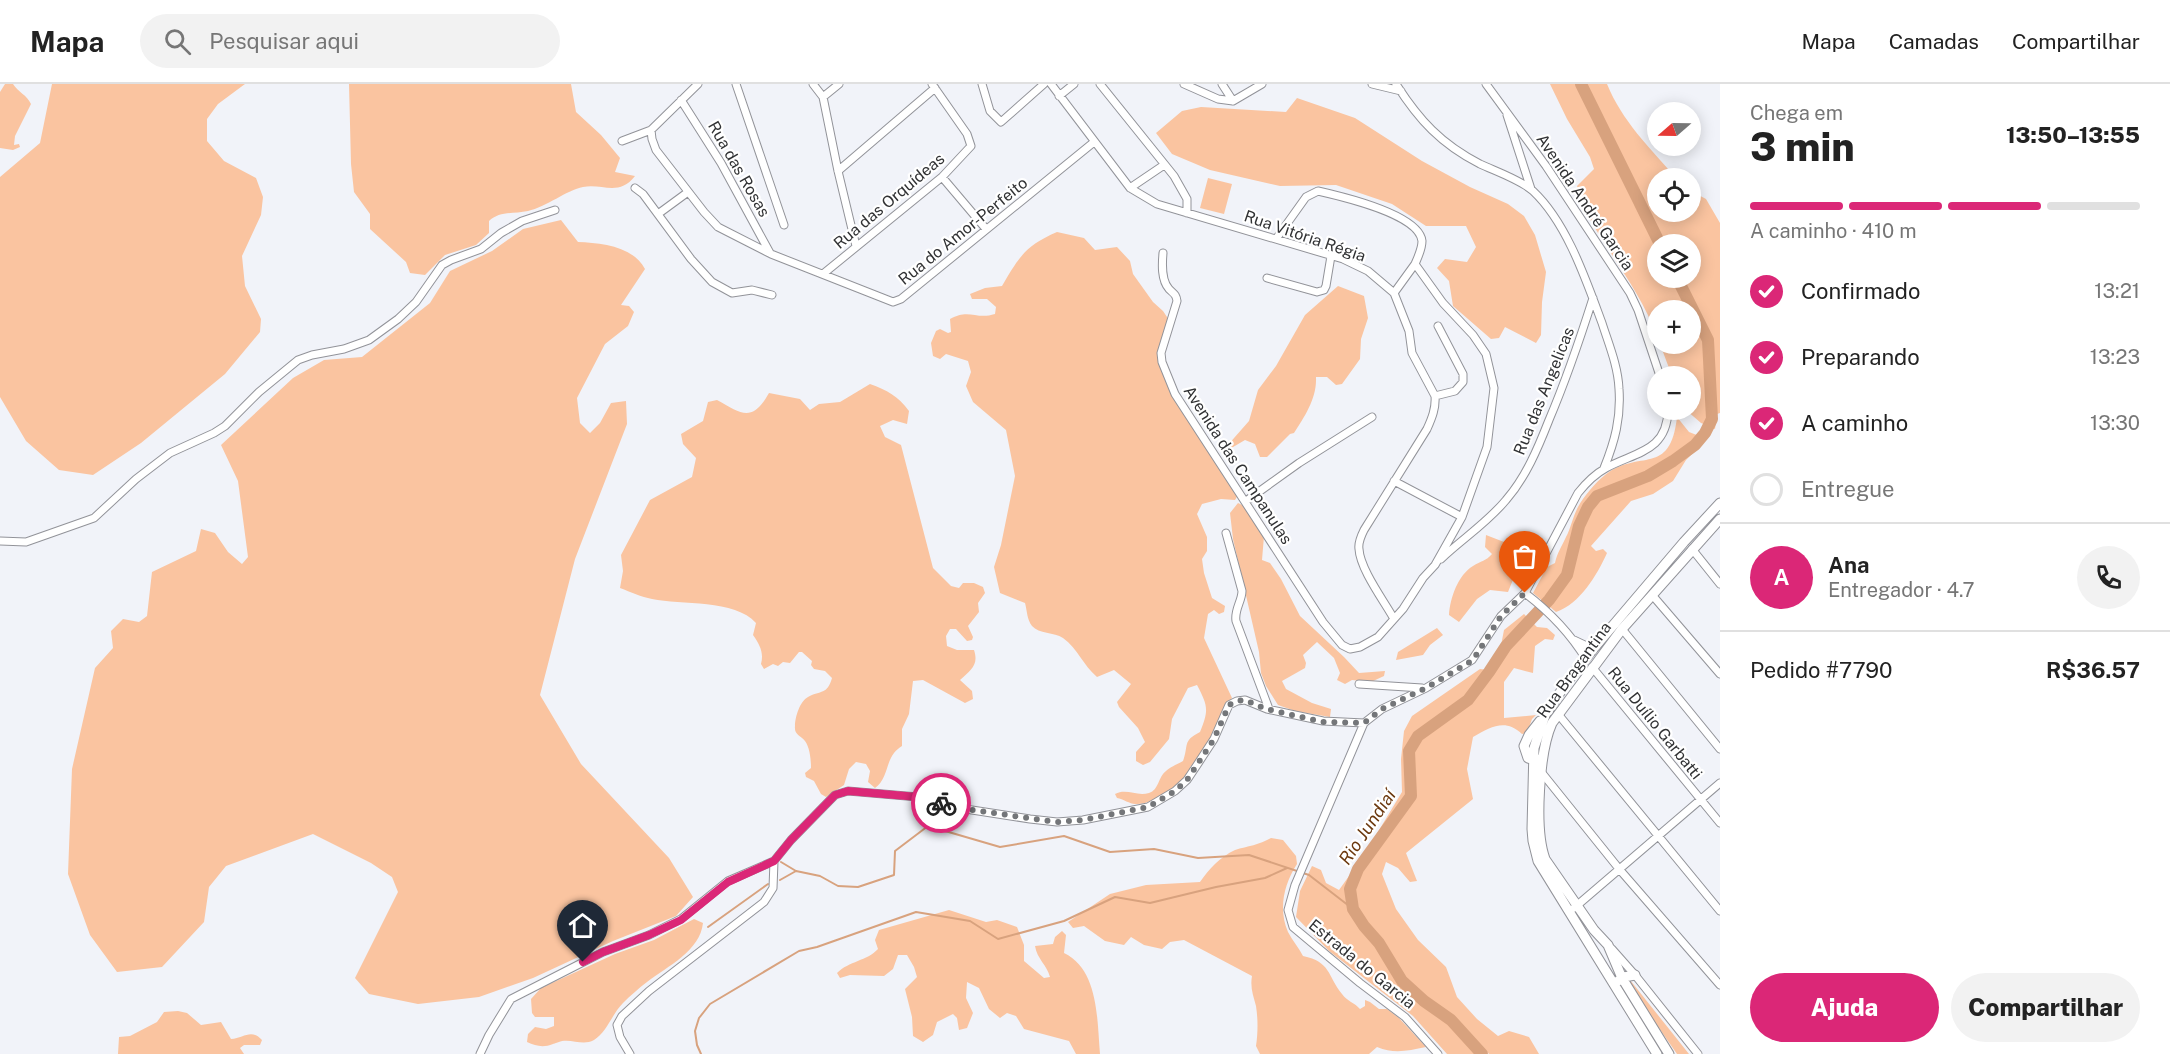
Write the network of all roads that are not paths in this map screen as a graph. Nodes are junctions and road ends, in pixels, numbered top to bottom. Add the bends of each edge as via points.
1 (698, 84) edge
2 (736, 84) edge
3 (813, 84) edge
4 (839, 84) edge
5 (982, 84) edge
6 (1044, 84) edge
7 (1051, 84) edge
8 (1074, 84) edge
9 (1100, 84) edge
10 (1184, 84) edge
11 (1222, 84) edge
12 (1262, 84) edge
13 (1372, 84) edge
14 (1396, 84) edge
15 (1486, 84) edge
16 (933, 86) edge
17 (1401, 92) junction
18 (1059, 96) junction
19 (823, 98) junction
20 (681, 100) junction
21 (1233, 101) junction
22 (1504, 107) junction
23 (651, 130) junction
24 (621, 141) dead end
25 (1094, 142) junction
26 (1164, 165) junction
27 (838, 171) junction
28 (942, 177) junction
29 (635, 188) dead end
30 (1130, 188) junction
31 (1531, 189) junction
32 (688, 192) junction
33 (555, 210) dead end
34 (1188, 213) junction
35 (658, 214) junction
36 (784, 225) dead end
37 (986, 229) junction
38 (1276, 239) junction
39 (856, 246) junction
40 (1163, 253) dead end
41 (771, 254) junction
42 (1331, 256) junction
43 (1415, 264) junction
44 (823, 274) junction
45 (1268, 278) dead end
46 (1394, 293) junction
47 (772, 295) dead end
48 (1593, 298) junction
49 (1438, 327) dead end
50 (1657, 366) edge
51 (1435, 396) junction
52 (1372, 417) dead end
53 (1666, 420) edge
54 (1605, 468) junction
55 (1394, 481) junction
56 (1246, 501) junction
57 (1720, 502) edge
58 (1462, 517) junction
59 (1720, 519) edge
60 (1226, 533) dead end
61 (0, 541) edge
62 (1692, 549) junction
63 (1435, 566) junction
64 (1720, 584) edge
65 (1525, 593) junction
66 (1653, 596) junction
67 (1394, 619) junction
68 (1622, 629) junction
69 (1574, 640) junction
70 (1590, 658) junction
71 (1720, 674) edge
72 (1359, 684) dead end
73 (1426, 688) junction
74 (1269, 710) junction
75 (1558, 714) junction
76 (1364, 723) junction
77 (1720, 749) edge
78 (1539, 759) junction
79 (1542, 773) junction
80 (1720, 783) edge
81 (1533, 786) junction
82 (1541, 792) junction
83 (1701, 800) junction
84 (1720, 823) edge
85 (1658, 837) junction
86 (774, 861) junction
87 (1620, 870) junction
88 (1574, 908) junction
89 (1720, 910) edge
90 (1608, 945) junction
91 (1595, 955) junction
92 (1613, 958) junction
93 (1635, 975) junction
94 (1622, 978) junction
95 (1614, 985) junction
96 (1720, 985) edge
97 (480, 1054) edge
98 (630, 1054) edge
99 (1438, 1054) edge
100 (1657, 1054) edge
101 (1669, 1054) edge
102 (1698, 1054) edge

1 - 20 street
2 - 36 street
3 - 19 street
4 - 19 street
5 - 6 street via 990,111 1001,122
7 - 18 street
8 - 18 street
9 - 26 street
10 - 21 street via 1218,99
11 - 21 street
12 - 21 street
13 - 17 street
14 - 17 street
15 - 22 street, Avenida André Garcia
16 - 27 street
16 - 28 street, Rua das Orquídeas via 967,134 971,146
17 - 31 street via 1440,140
18 - 25 street
19 - 27 street
20 - 23 street
20 - 41 street, Rua das Rosas
22 - 31 street
22 - 50 street, Avenida André Garcia via 1630,293
23 - 24 street
23 - 32 street, Rua do Amor-Perfeito via 656,150
25 - 30 street
25 - 37 street, Rua do Amor-Perfeito
26 - 30 street
26 - 34 street via 1184,192
27 - 39 street
28 - 37 street
28 - 39 street, Rua das Orquídeas
29 - 35 street
30 - 34 street, Rua Vitória Régia via 1157,204
31 - 48 street via 1568,242
32 - 35 street
32 - 41 street, Rua do Amor-Perfeito via 718,227
33 - 61 street via 522,221 481,249 442,265 416,302 369,339 298,360 220,430 170,453 98,516 26,542
34 - 38 street, Rua Vitória Régia
35 - 47 street via 712,282 732,293 752,290
37 - 44 street, Rua do Amor-Perfeito via 898,301
38 - 42 street, Rua Vitória Régia
38 - 43 street via 1302,202 1318,191 1376,205 1413,228 1422,243
39 - 44 street, Rua das Orquídeas
40 - 56 street, Avenida das Campanulas via 1164,276 1177,301 1161,353 1162,363 1175,394
41 - 44 street, Rua do Amor-Perfeito
42 - 45 street via 1324,290 1317,292
42 - 46 street, Rua Vitória Régia via 1368,272
43 - 46 street
43 - 58 street via 1486,354 1494,388 1487,447
46 - 51 street, Rua Vitória Régia via 1409,331 1412,353
48 - 54 street via 1614,356 1619,387 1619,421
48 - 63 street, Rua das Angelicas via 1563,386 1526,472 1491,516
49 - 51 street via 1463,374 1463,382 1455,392
51 - 55 street via 1433,417
52 - 56 street
53 - 54 street via 1658,441
54 - 65 street via 1578,493
55 - 58 street
55 - 67 street via 1359,544 1365,569
56 - 67 street, Avenida das Campanulas via 1323,622 1342,645 1350,649 1359,647 1378,637
57 - 70 main road, Rua Bragantina
58 - 63 street
59 - 62 main road, Rua Bragantina
60 - 74 street via 1242,591 1235,617
62 - 64 street
62 - 66 main road, Rua Bragantina
63 - 67 street
65 - 69 street
65 - 73 street via 1501,616 1473,660
66 - 68 main road, Rua Bragantina
66 - 71 street
68 - 70 main road, Rua Bragantina
68 - 77 street
69 - 70 street, Rua Duílio Garbatti
69 - 70 street
70 - 75 main road, Rua Bragantina
70 - 78 main road via 1567,682 1545,715 1536,739
70 - 83 street, Rua Duílio Garbatti
72 - 73 street
73 - 76 street via 1382,709
74 - 76 street via 1323,722
74 - 86 street via 1245,700 1229,705 1214,739 1187,780 1148,807 1057,822 972,810 918,797 848,791 835,795
75 - 78 main road, Rua Bragantina
75 - 85 street
76 - 99 street, Estrada do Garcia via 1288,910 1293,927 1405,1017
78 - 79 main road, Rua Bragantina
78 - 81 main road
79 - 82 main road, Rua Bragantina
79 - 87 street
80 - 83 street
81 - 82 main road
81 - 88 main road via 1535,851 1543,871
82 - 88 main road, Rua Bragantina via 1541,849
83 - 84 street, Rua Duílio Garbatti
83 - 85 street
85 - 87 street
85 - 89 street
86 - 97 street via 728,882 681,920 603,952 511,999
86 - 98 street via 773,888 764,902 622,1016 617,1025
87 - 88 street
87 - 96 street
88 - 90 main road, Rua Bragantina
88 - 91 main road
90 - 92 main road, Rua Bragantina
90 - 93 street
91 - 92 main road
91 - 95 main road
92 - 94 main road, Rua Bragantina
93 - 94 main road
93 - 102 street
94 - 95 main road
94 - 101 main road, Rua Bragantina
95 - 100 main road

